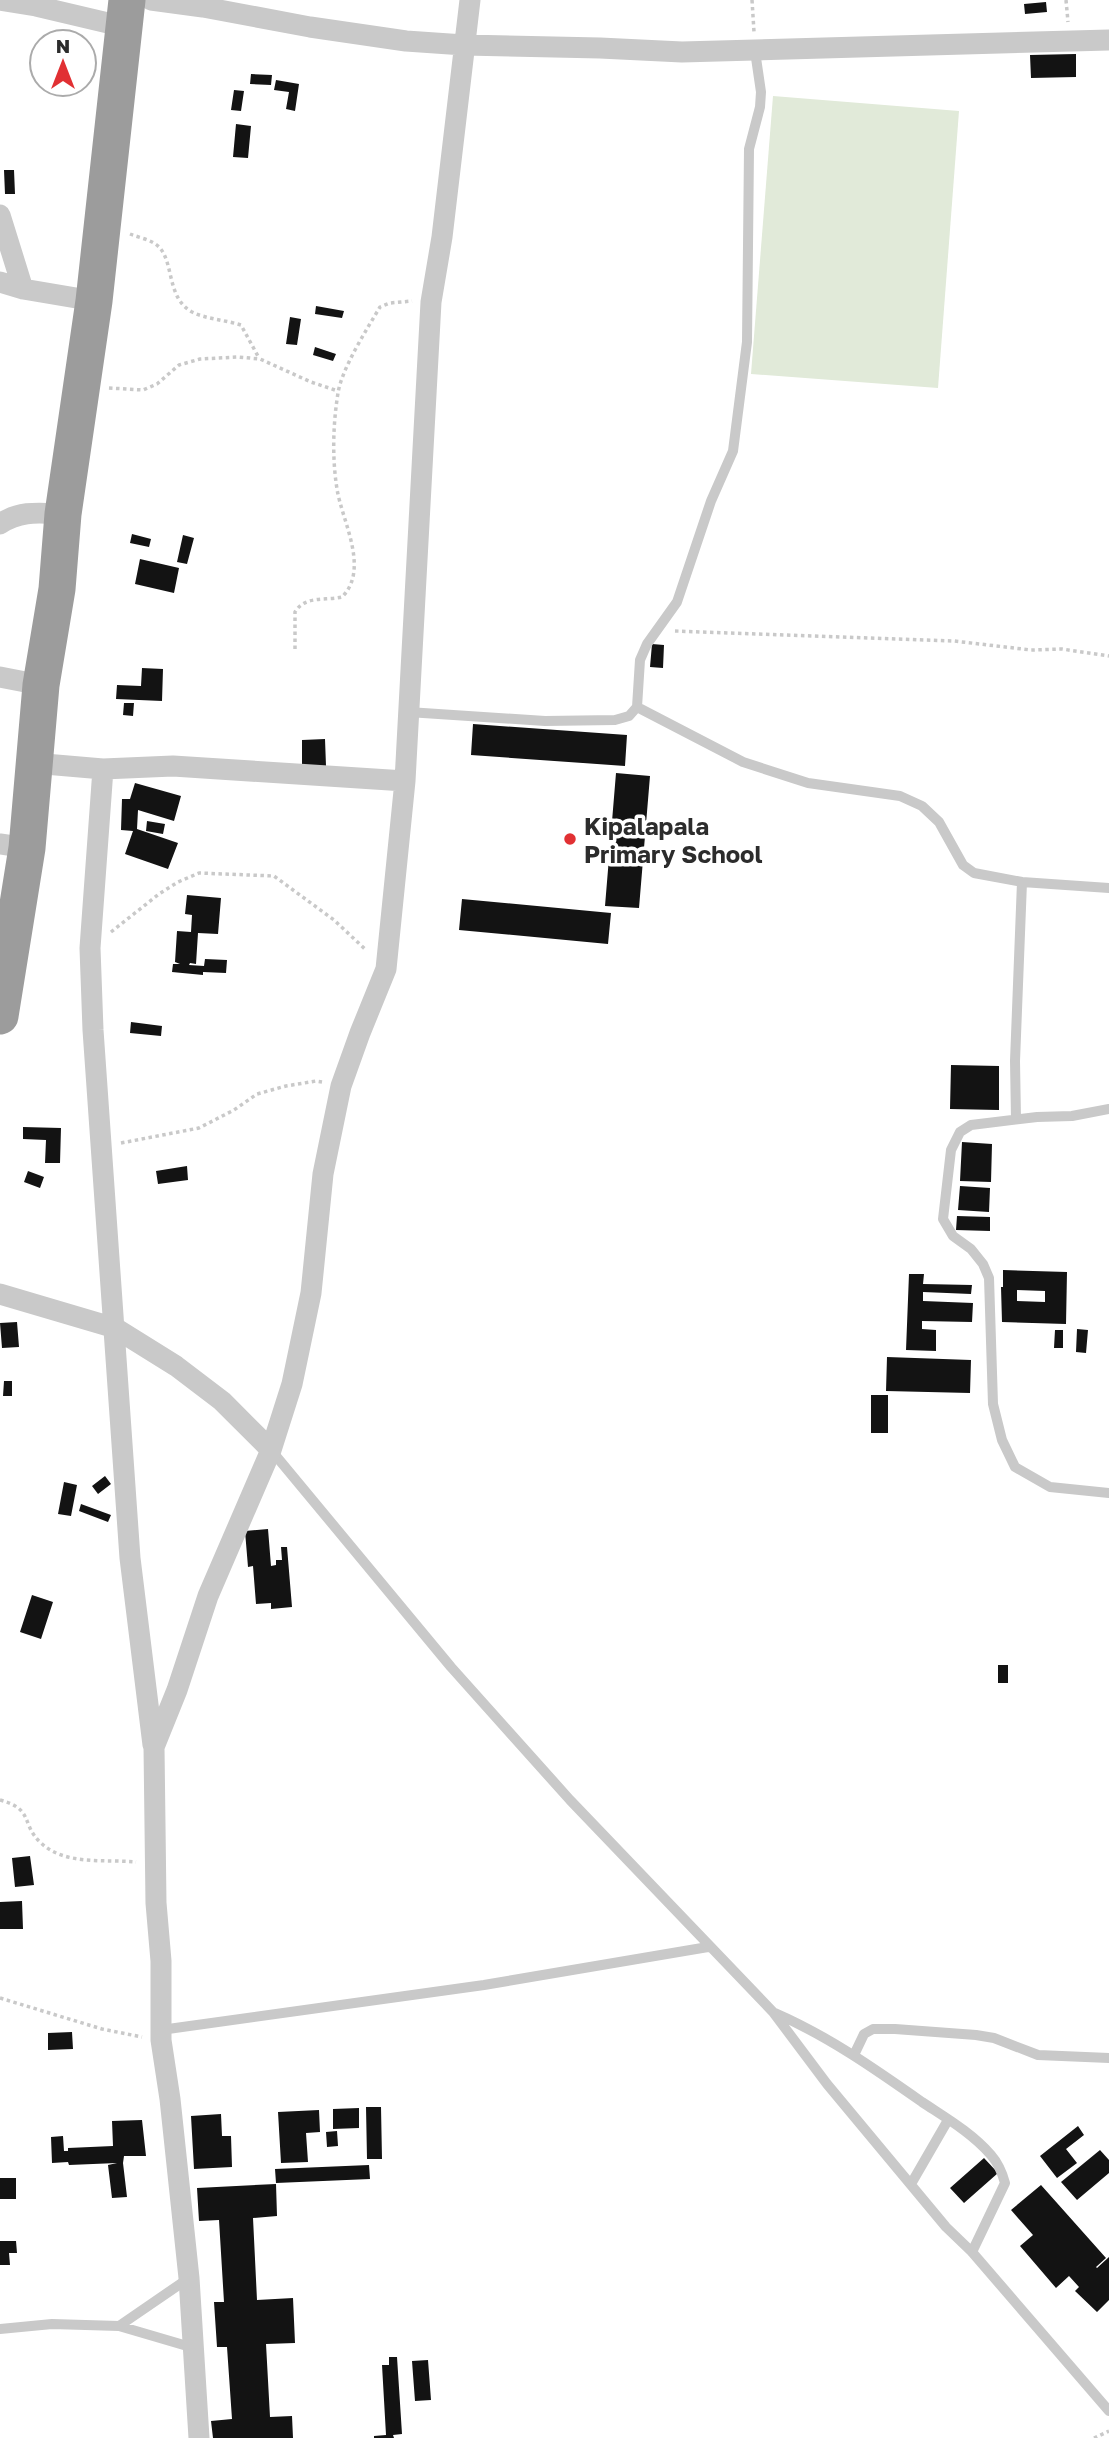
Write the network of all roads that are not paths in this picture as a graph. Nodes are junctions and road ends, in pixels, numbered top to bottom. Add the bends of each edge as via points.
1 (0, 0) edge
2 (150, 0) edge
3 (470, 0) edge
4 (126, 13) edge
5 (1109, 40) edge
6 (464, 46) junction
7 (755, 51) junction
8 (0, 215) edge
9 (0, 282) edge
10 (23, 289) junction
11 (94, 301) junction
12 (63, 514) junction
13 (0, 524) edge
14 (0, 677) edge
15 (41, 685) junction
16 (637, 707) junction
17 (408, 712) junction
18 (33, 763) junction
19 (103, 769) junction
20 (405, 781) junction
21 (14, 846) edge
22 (1022, 883) junction
23 (1109, 888) edge
24 (0, 1016) edge
25 (1109, 1109) edge
26 (1016, 1119) junction
27 (0, 1294) edge
28 (115, 1328) junction
29 (271, 1450) junction
30 (1109, 1493) edge
31 (154, 1747) junction
32 (708, 1947) junction
33 (773, 2012) junction
34 (161, 2035) junction
35 (853, 2055) junction
36 (1109, 2058) edge
37 (948, 2120) junction
38 (911, 2184) junction
39 (972, 2252) junction
40 (189, 2278) junction
41 (119, 2326) junction
42 (0, 2329) edge
43 (194, 2348) junction
44 (1109, 2411) edge
45 (199, 2438) edge

1 - 4 street
2 - 6 street via 310,27
3 - 6 street
4 - 11 highway
5 - 7 street
6 - 7 street
6 - 17 street via 431,302
7 - 16 lane via 761,92 749,149 747,342 733,452 677,602 640,660
8 - 10 street
9 - 10 street
10 - 11 street
11 - 12 highway
12 - 13 street via 26,513
12 - 15 highway via 57,589
14 - 15 street
15 - 18 highway
16 - 17 lane via 629,716 615,720 545,721
16 - 22 lane via 767,771 808,783 900,796 922,806 939,822 963,865 974,873
17 - 20 street
18 - 19 street
18 - 21 highway
19 - 20 street via 173,766
19 - 28 street via 90,948
20 - 29 street via 386,969 341,1086 323,1174 311,1293 292,1384
21 - 24 highway
22 - 23 lane
22 - 26 lane
25 - 26 lane
26 - 30 lane via 971,1125 960,1132 951,1150 943,1219 953,1236 983,1264 989,1278 993,1404 1002,1440 1016,1467 1050,1487
27 - 28 street
28 - 29 street via 222,1401
28 - 31 street via 130,1558
29 - 31 street via 208,1596
29 - 32 lane via 451,1667
31 - 34 street
32 - 33 lane
32 - 34 lane
33 - 35 lane
33 - 38 lane
34 - 40 street
35 - 36 lane via 864,2034 873,2029 895,2029 994,2038 1038,2055
35 - 37 lane
37 - 38 lane
37 - 39 lane via 992,2156 1005,2183
38 - 39 lane
39 - 44 lane
40 - 41 lane
40 - 43 street
41 - 42 lane via 52,2324
41 - 43 lane
43 - 45 street

